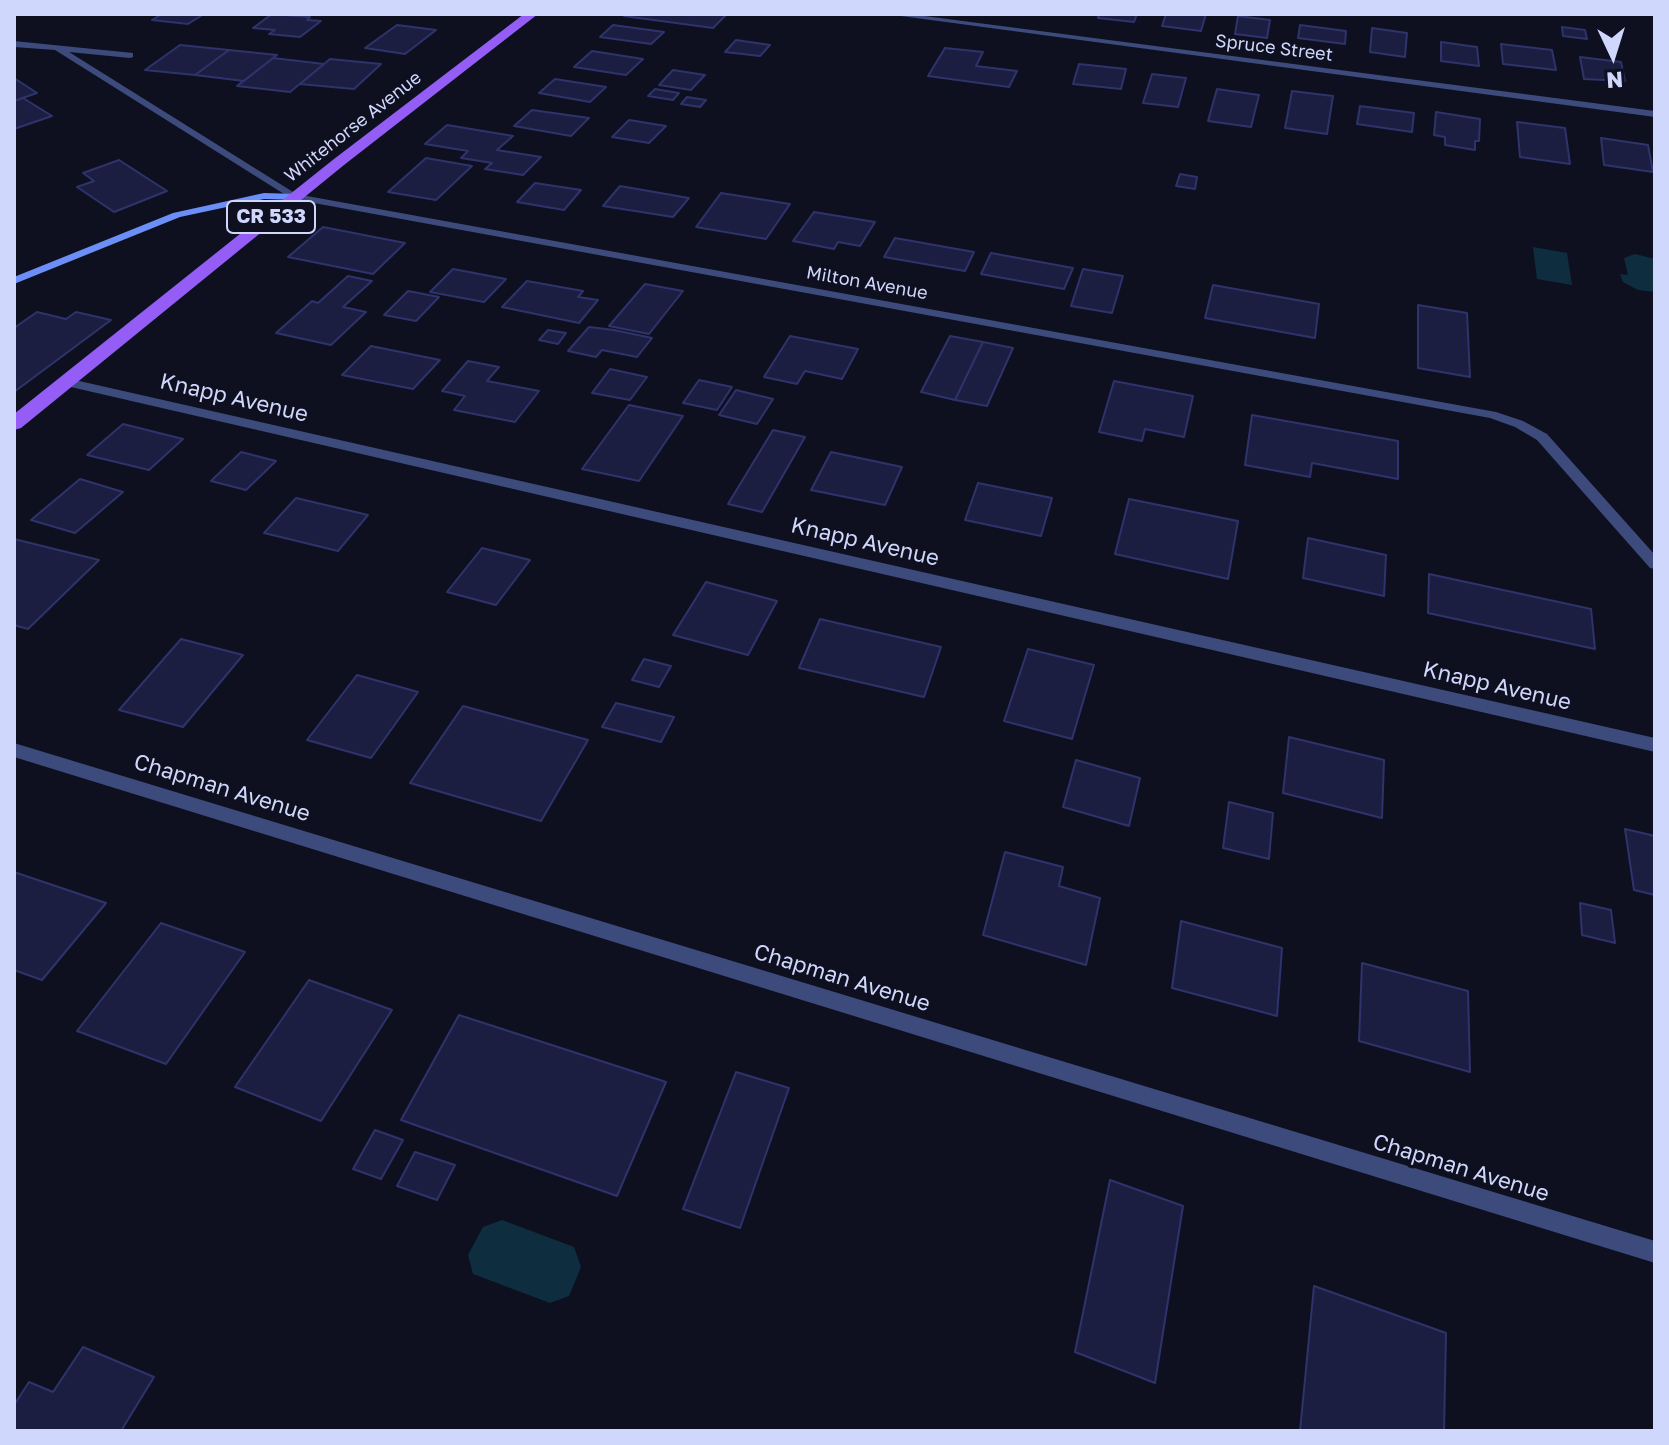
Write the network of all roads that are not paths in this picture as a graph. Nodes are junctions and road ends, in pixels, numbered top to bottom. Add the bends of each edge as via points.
1 (532, 14) edge
2 (890, 14) edge
3 (14, 44) edge
4 (57, 48) junction
5 (130, 55) dead end
6 (1655, 114) edge
7 (296, 197) junction
8 (14, 281) edge
9 (66, 382) junction
10 (14, 424) edge
11 (1655, 564) edge
12 (1655, 745) edge
13 (14, 750) edge
14 (1655, 1252) edge

1 - 7 main road, Whitehorse Avenue / CR 533
2 - 6 street, Spruce Street
3 - 4 street
4 - 5 street
4 - 7 street
7 - 8 street via 264,196 177,215
7 - 9 main road, Whitehorse Avenue / CR 533
7 - 11 street, Milton Avenue via 1492,415 1542,437
9 - 10 main road, Whitehorse Avenue / CR 533
9 - 12 street, Knapp Avenue
13 - 14 street, Chapman Avenue

